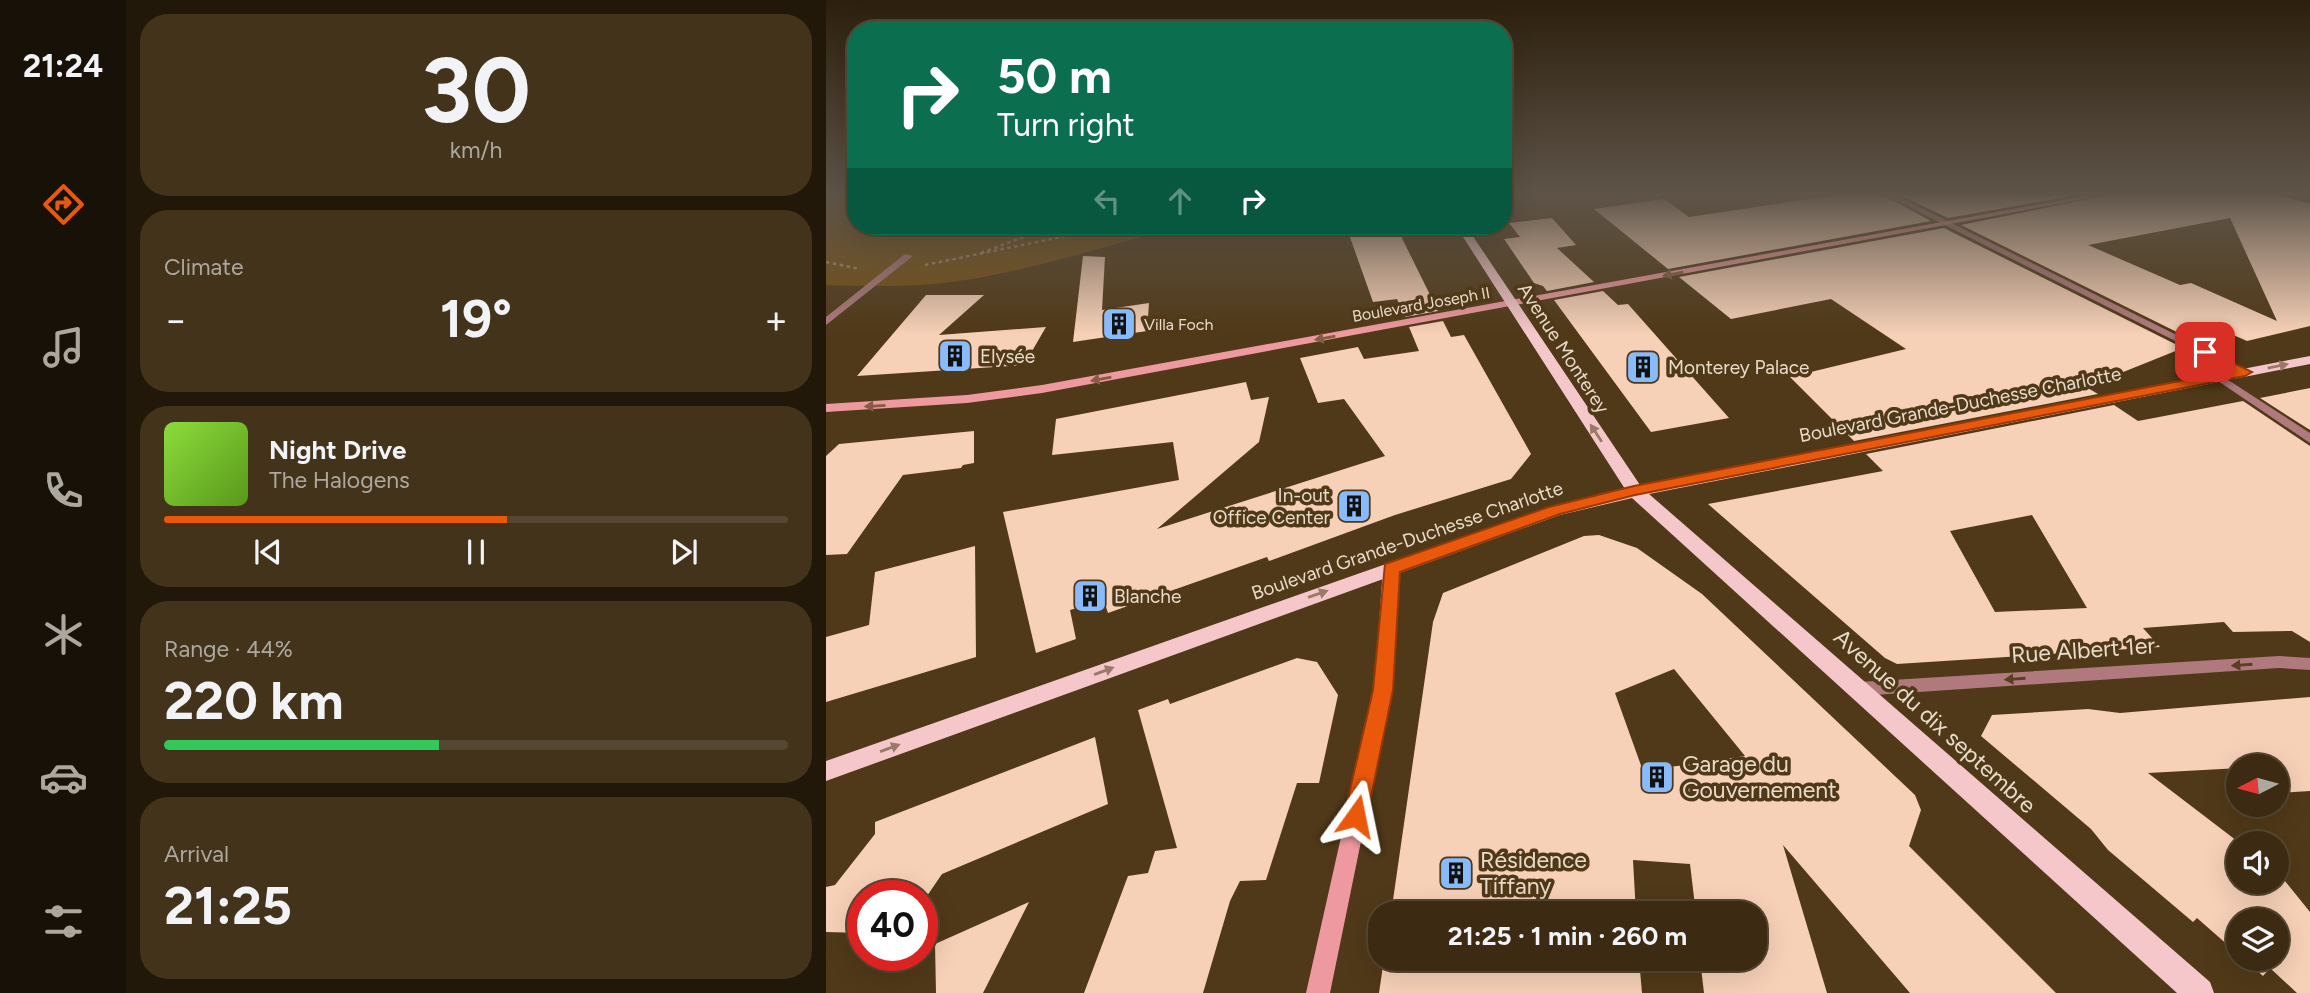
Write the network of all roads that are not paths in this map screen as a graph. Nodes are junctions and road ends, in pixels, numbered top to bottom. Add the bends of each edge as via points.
1 (1471, 241) edge
2 (1849, 241) edge
3 (1984, 241) edge
4 (908, 256) dead end
5 (1512, 304) junction
6 (826, 322) edge
7 (2310, 360) edge
8 (2245, 372) junction
9 (2219, 377) junction
10 (826, 408) edge
11 (2310, 439) edge
12 (1634, 490) junction
13 (1391, 568) junction
14 (2310, 664) edge
15 (1859, 689) junction
16 (826, 771) edge
17 (1318, 993) edge
18 (2199, 993) edge

1 - 5 main road, Avenue Monterey
2 -> 5 main road, Boulevard Joseph II
3 - 8 street
4 - 6 street
5 -> 10 main road, Boulevard Joseph II via 1042,389
12 -> 5 main road, Avenue Monterey
8 -> 7 main road, Boulevard Grande-Duchesse Charlotte
8 - 9 main road, Boulevard Grande-Duchesse Charlotte
9 - 11 street
9 - 12 main road, Boulevard Grande-Duchesse Charlotte
12 - 13 main road, Boulevard Grande-Duchesse Charlotte via 1554,511
12 - 15 main road, Avenue du dix septembre
16 -> 13 main road, Boulevard Grande-Duchesse Charlotte
13 - 17 main road via 1383,690
14 -> 15 street, Rue Albert 1er via 2279,662
15 - 18 main road, Avenue du dix septembre

